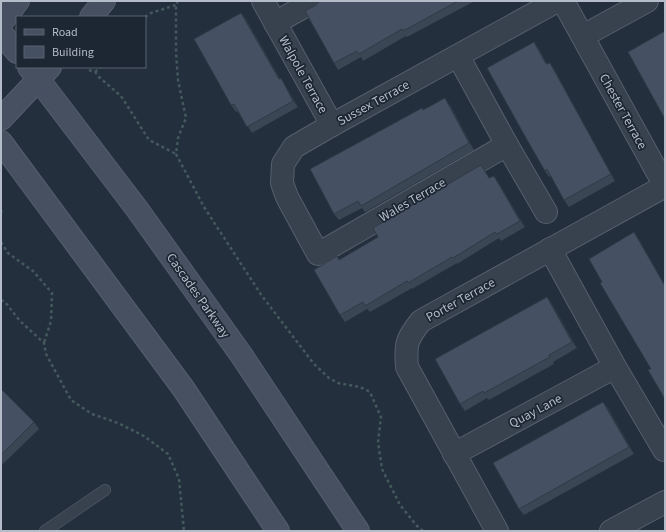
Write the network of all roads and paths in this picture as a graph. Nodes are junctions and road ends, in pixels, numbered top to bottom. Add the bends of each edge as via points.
1 (18, 1) edge
2 (104, 1) edge
3 (178, 1) edge
4 (263, 1) edge
5 (314, 1) edge
6 (557, 1) edge
7 (564, 1) edge
8 (647, 1) edge
9 (176, 5) junction
10 (92, 16) edge
11 (146, 16) edge
12 (1, 23) edge
13 (275, 23) junction
14 (1, 33) edge
15 (583, 36) junction
16 (16, 51) edge
17 (458, 56) junction
18 (100, 68) edge
19 (89, 70) dead end
20 (39, 71) edge
21 (95, 72) junction
22 (1, 119) edge
23 (332, 125) junction
24 (1, 142) edge
25 (507, 145) junction
26 (176, 154) junction
27 (665, 186) edge
28 (2, 208) dead end
29 (546, 212) dead end
30 (1, 213) edge
31 (1, 242) edge
32 (550, 249) junction
33 (318, 254) joint
34 (1, 300) edge
35 (44, 344) junction
36 (615, 367) junction
37 (664, 450) dead end
38 (454, 454) junction
39 (105, 490) dead end
40 (665, 502) edge
41 (45, 531) edge
42 (184, 531) edge
43 (278, 531) edge
44 (358, 531) edge
45 (424, 531) edge
46 (497, 531) edge
47 (611, 531) edge

1 - 12 main road
2 - 10 main road
3 - 9 path
4 - 13 street, Walpole Terrace
5 - 13 street, Walpole Terrace
6 - 17 street, Sussex Terrace
7 - 15 street, Chester Terrace
8 - 15 street
9 - 11 path
9 - 26 path via 178,80 186,118 178,138
13 - 23 street, Walpole Terrace
14 - 16 main road
15 - 27 street, Chester Terrace
17 - 23 street, Sussex Terrace
17 - 25 street
18 - 21 path
19 - 21 path
20 - 22 main road
20 - 44 main road, Cascades Parkway via 242,356
21 - 26 path via 121,96 149,140
23 - 33 street, Sussex Terrace via 294,147 284,164 282,183 287,197
24 - 43 main road via 183,388
25 - 29 street
25 - 33 street, Wales Terrace
26 - 45 path via 204,207 262,296 314,364 338,383 360,387 370,392 381,417 378,442 382,469 400,505
27 - 32 street, Porter Terrace
28 - 30 path
31 - 35 path via 8,254 33,271 52,293 52,321
32 - 36 street
32 - 38 street, Porter Terrace via 421,321 410,334 405,350 407,366
34 - 35 path
35 - 42 path via 46,354 71,400 92,414 144,436 168,454 179,479
36 - 37 street
36 - 38 street, Quay Lane
38 - 46 street, Porter Terrace
39 - 41 lane
40 - 47 street

